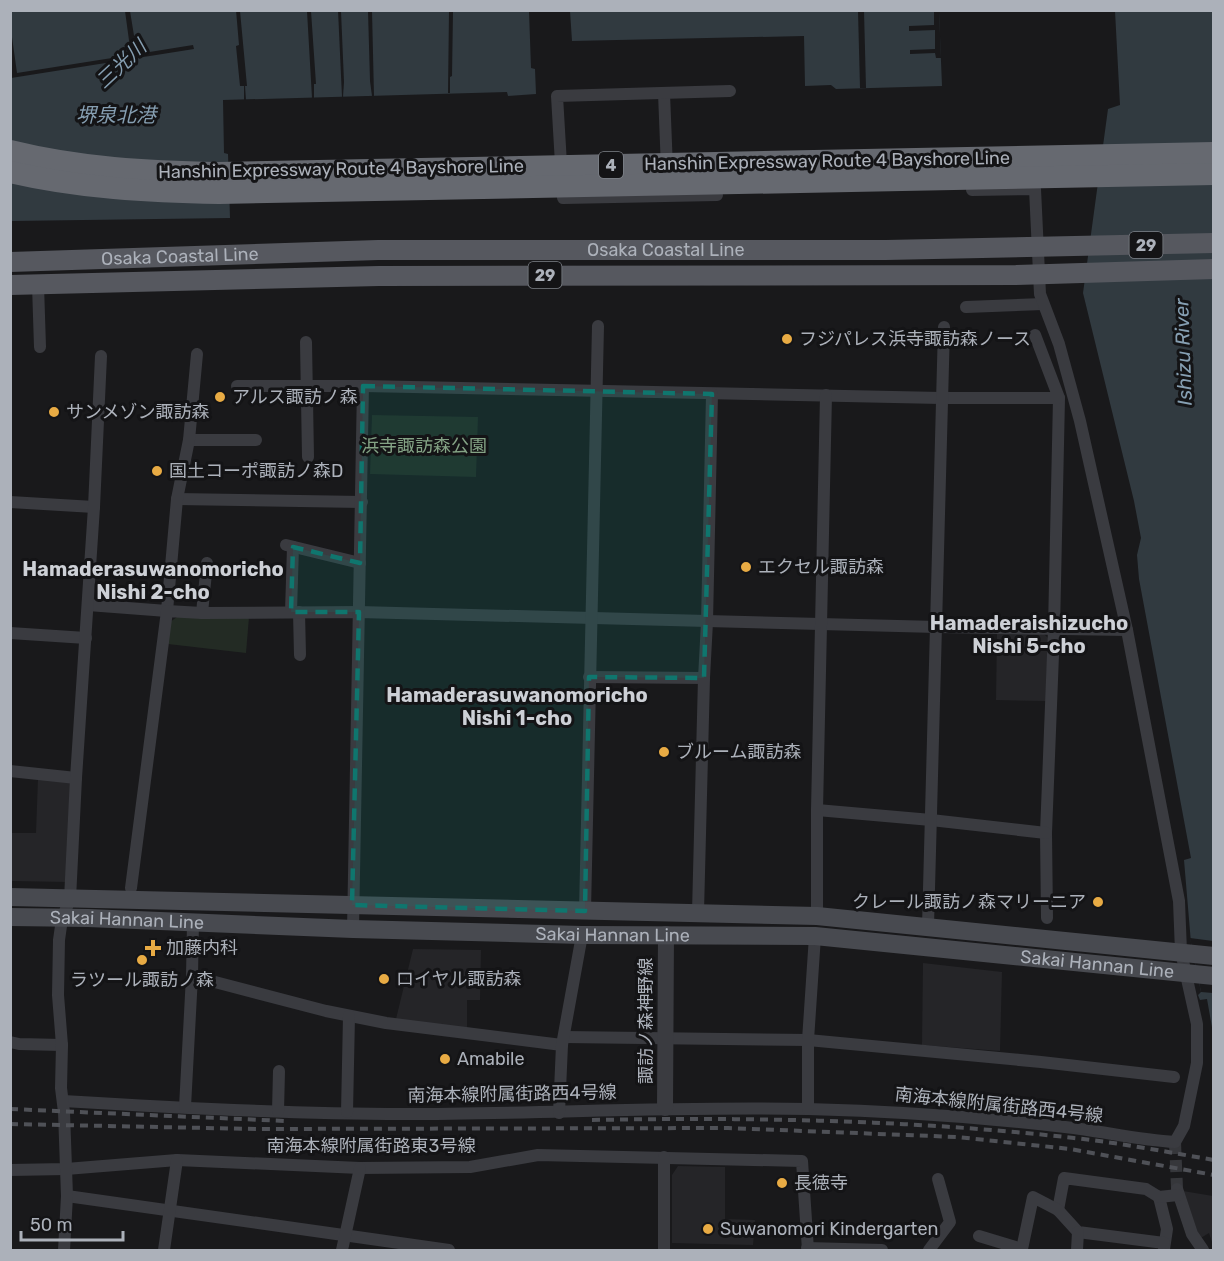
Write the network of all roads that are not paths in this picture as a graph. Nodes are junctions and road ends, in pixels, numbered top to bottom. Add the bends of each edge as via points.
1 (730, 91) dead end
2 (664, 93) junction
3 (10, 151) edge
4 (1214, 153) edge
5 (10, 172) edge
6 (1214, 174) edge
7 (668, 196) junction
8 (1214, 243) edge
9 (1039, 247) junction
10 (10, 261) edge
11 (1214, 269) edge
12 (1040, 274) junction
13 (10, 285) edge
14 (38, 285) junction
15 (1043, 304) junction
16 (966, 307) dead end
17 (598, 326) dead end
18 (944, 327) dead end
19 (1035, 335) dead end
20 (306, 342) dead end
21 (40, 347) dead end
22 (198, 354) dead end
23 (101, 356) dead end
24 (237, 386) dead end
25 (307, 386) junction
26 (363, 386) junction
27 (597, 392) junction
28 (712, 394) junction
29 (826, 395) junction
30 (941, 398) junction
31 (1059, 398) junction
32 (189, 440) junction
33 (256, 440) dead end
34 (308, 457) dead end
35 (177, 499) junction
36 (10, 502) edge
37 (362, 502) junction
38 (94, 507) junction
39 (207, 562) dead end
40 (360, 563) junction
41 (88, 605) junction
42 (167, 610) junction
43 (295, 612) junction
44 (359, 612) junction
45 (202, 613) junction
46 (590, 619) junction
47 (707, 622) junction
48 (822, 624) junction
49 (937, 627) junction
50 (1054, 629) junction
51 (1127, 630) junction
52 (10, 633) edge
53 (86, 638) junction
54 (300, 655) dead end
55 (589, 677) junction
56 (704, 678) junction
57 (10, 771) edge
58 (76, 778) junction
59 (817, 810) junction
60 (931, 820) junction
61 (1046, 833) junction
62 (131, 888) dead end
63 (10, 897) edge
64 (70, 899) junction
65 (352, 905) junction
66 (585, 911) junction
67 (698, 912) junction
68 (817, 916) junction
69 (10, 917) edge
70 (1047, 918) dead end
71 (62, 919) junction
72 (192, 922) junction
73 (928, 926) junction
74 (353, 929) junction
75 (666, 934) junction
76 (582, 935) junction
77 (815, 936) junction
78 (1185, 953) junction
79 (1214, 956) edge
80 (1188, 974) junction
81 (192, 976) junction
82 (1214, 976) edge
83 (349, 1016) junction
84 (664, 1038) junction
85 (808, 1040) junction
86 (563, 1041) junction
87 (10, 1042) edge
88 (62, 1045) junction
89 (279, 1071) dead end
90 (1174, 1077) dead end
91 (63, 1101) junction
92 (185, 1107) junction
93 (665, 1108) junction
94 (808, 1109) junction
95 (278, 1111) junction
96 (347, 1112) junction
97 (559, 1113) junction
98 (664, 1157) junction
99 (177, 1161) junction
100 (360, 1168) junction
101 (66, 1169) junction
102 (10, 1170) edge
103 (938, 1179) dead end
104 (67, 1196) junction
105 (1160, 1197) junction
106 (1058, 1210) junction
107 (170, 1211) junction
108 (1078, 1232) junction
109 (344, 1234) junction
110 (979, 1236) dead end
111 (1164, 1247) edge
112 (808, 1249) edge
113 (1022, 1250) edge
114 (64, 1251) edge
115 (164, 1251) edge
116 (342, 1251) edge
117 (449, 1251) edge
118 (664, 1251) edge
119 (882, 1251) edge
120 (929, 1251) edge
121 (1077, 1251) edge
122 (1203, 1251) edge

1 - 2 street
2 - 7 street
2 - 7 street via 557,96 563,198
3 - 4 highway, Hanshin Expressway Route 4 Bayshore Line / 4 via 93,166 218,173
5 - 6 highway, Hanshin Expressway Route 4 Bayshore Line / 4 via 94,187 219,193
7 - 9 street via 1035,189
8 - 9 main road, Osaka Coastal Line / 29
9 - 10 main road, Osaka Coastal Line / 29 via 378,250
9 - 12 street
11 - 12 main road, Osaka Coastal Line / 29
12 - 14 main road, Osaka Coastal Line / 29 via 379,276
12 - 15 street
13 - 14 main road, Osaka Coastal Line / 29
14 - 21 street
15 - 16 street
15 - 51 street via 1059,344 1080,421
17 - 27 street
18 - 30 street
19 - 31 street
20 - 25 street
22 - 32 street
23 - 38 street
24 - 25 street
25 - 26 street
25 - 34 street
26 - 27 street
26 - 37 street
27 - 28 street
27 - 46 street
28 - 29 street
28 - 47 street
29 - 30 street
29 - 48 street
30 - 31 street
30 - 49 street
31 - 50 street
32 - 33 street
32 - 35 street
35 - 37 street
35 - 42 street
36 - 38 street
37 - 40 street
38 - 41 street
39 - 45 street
40 - 43 street via 289,546
40 - 44 street
41 - 42 street
41 - 53 street
42 - 45 street
42 - 62 street
43 - 44 street
43 - 45 street
43 - 54 street
44 - 46 street
44 - 65 street
46 - 47 street
46 - 55 street
47 - 48 street
47 - 56 street
48 - 49 street
48 - 59 street
49 - 50 street
49 - 60 street
50 - 51 street
50 - 61 street
51 - 78 street via 1179,901
52 - 53 street
53 - 58 street
55 - 56 street
55 - 66 street
56 - 67 street
57 - 58 street
58 - 64 street
59 - 60 street
59 - 68 street
60 - 61 street
60 - 73 street
61 - 70 street
63 - 64 main road, Sakai Hannan Line
64 - 65 main road, Sakai Hannan Line
64 - 71 street
65 - 66 main road, Sakai Hannan Line
65 - 74 street
66 - 67 main road, Sakai Hannan Line
67 - 68 main road, Sakai Hannan Line
68 - 73 main road, Sakai Hannan Line
69 - 71 main road, Sakai Hannan Line
71 - 72 main road, Sakai Hannan Line
71 - 88 street via 58,995
72 - 74 main road, Sakai Hannan Line
72 - 81 street
73 - 78 main road, Sakai Hannan Line
74 - 76 main road, Sakai Hannan Line
75 - 76 main road, Sakai Hannan Line
75 - 77 main road, Sakai Hannan Line
75 - 84 street, 諏訪ノ森神野線
76 - 86 street
77 - 80 main road, Sakai Hannan Line
77 - 85 street
78 - 79 main road, Sakai Hannan Line
78 - 80 street
80 - 82 main road, Sakai Hannan Line
80 - 94 street, 南海本線附属街路西4号線 via 1197,1024 1197,1063 1184,1126 1175,1142 981,1118
81 - 83 street
81 - 92 street
83 - 86 street
83 - 96 street
84 - 85 street
84 - 86 street
84 - 93 street, 諏訪ノ森神野線
85 - 90 street
85 - 94 street
86 - 97 street
87 - 88 street
88 - 91 street
89 - 95 street
91 - 92 street, 南海本線附属街路西4号線
91 - 101 street
92 - 95 street, 南海本線附属街路西4号線
93 - 94 street, 南海本線附属街路西4号線
93 - 97 street, 南海本線附属街路西4号線
95 - 96 street, 南海本線附属街路西4号線
96 - 97 street, 南海本線附属街路西4号線
98 - 100 street, 南海本線附属街路東3号線 via 538,1155 470,1167
98 - 112 street, 南海本線附属街路東3号線 via 802,1161
98 - 118 street
99 - 100 street, 南海本線附属街路東3号線
99 - 101 street, 南海本線附属街路東3号線
99 - 107 street
100 - 109 street
101 - 102 street, 南海本線附属街路東3号線
101 - 104 street
103 - 120 street via 950,1222
104 - 107 street
104 - 114 street
105 - 106 street via 1146,1189 1064,1178
105 - 111 street via 1167,1229
105 - 122 street via 1178,1191 1192,1234
106 - 108 street
106 - 113 street via 1033,1197
107 - 109 street
107 - 115 street
108 - 111 street
108 - 121 street
109 - 116 street
109 - 117 street
110 - 113 street
112 - 119 street

